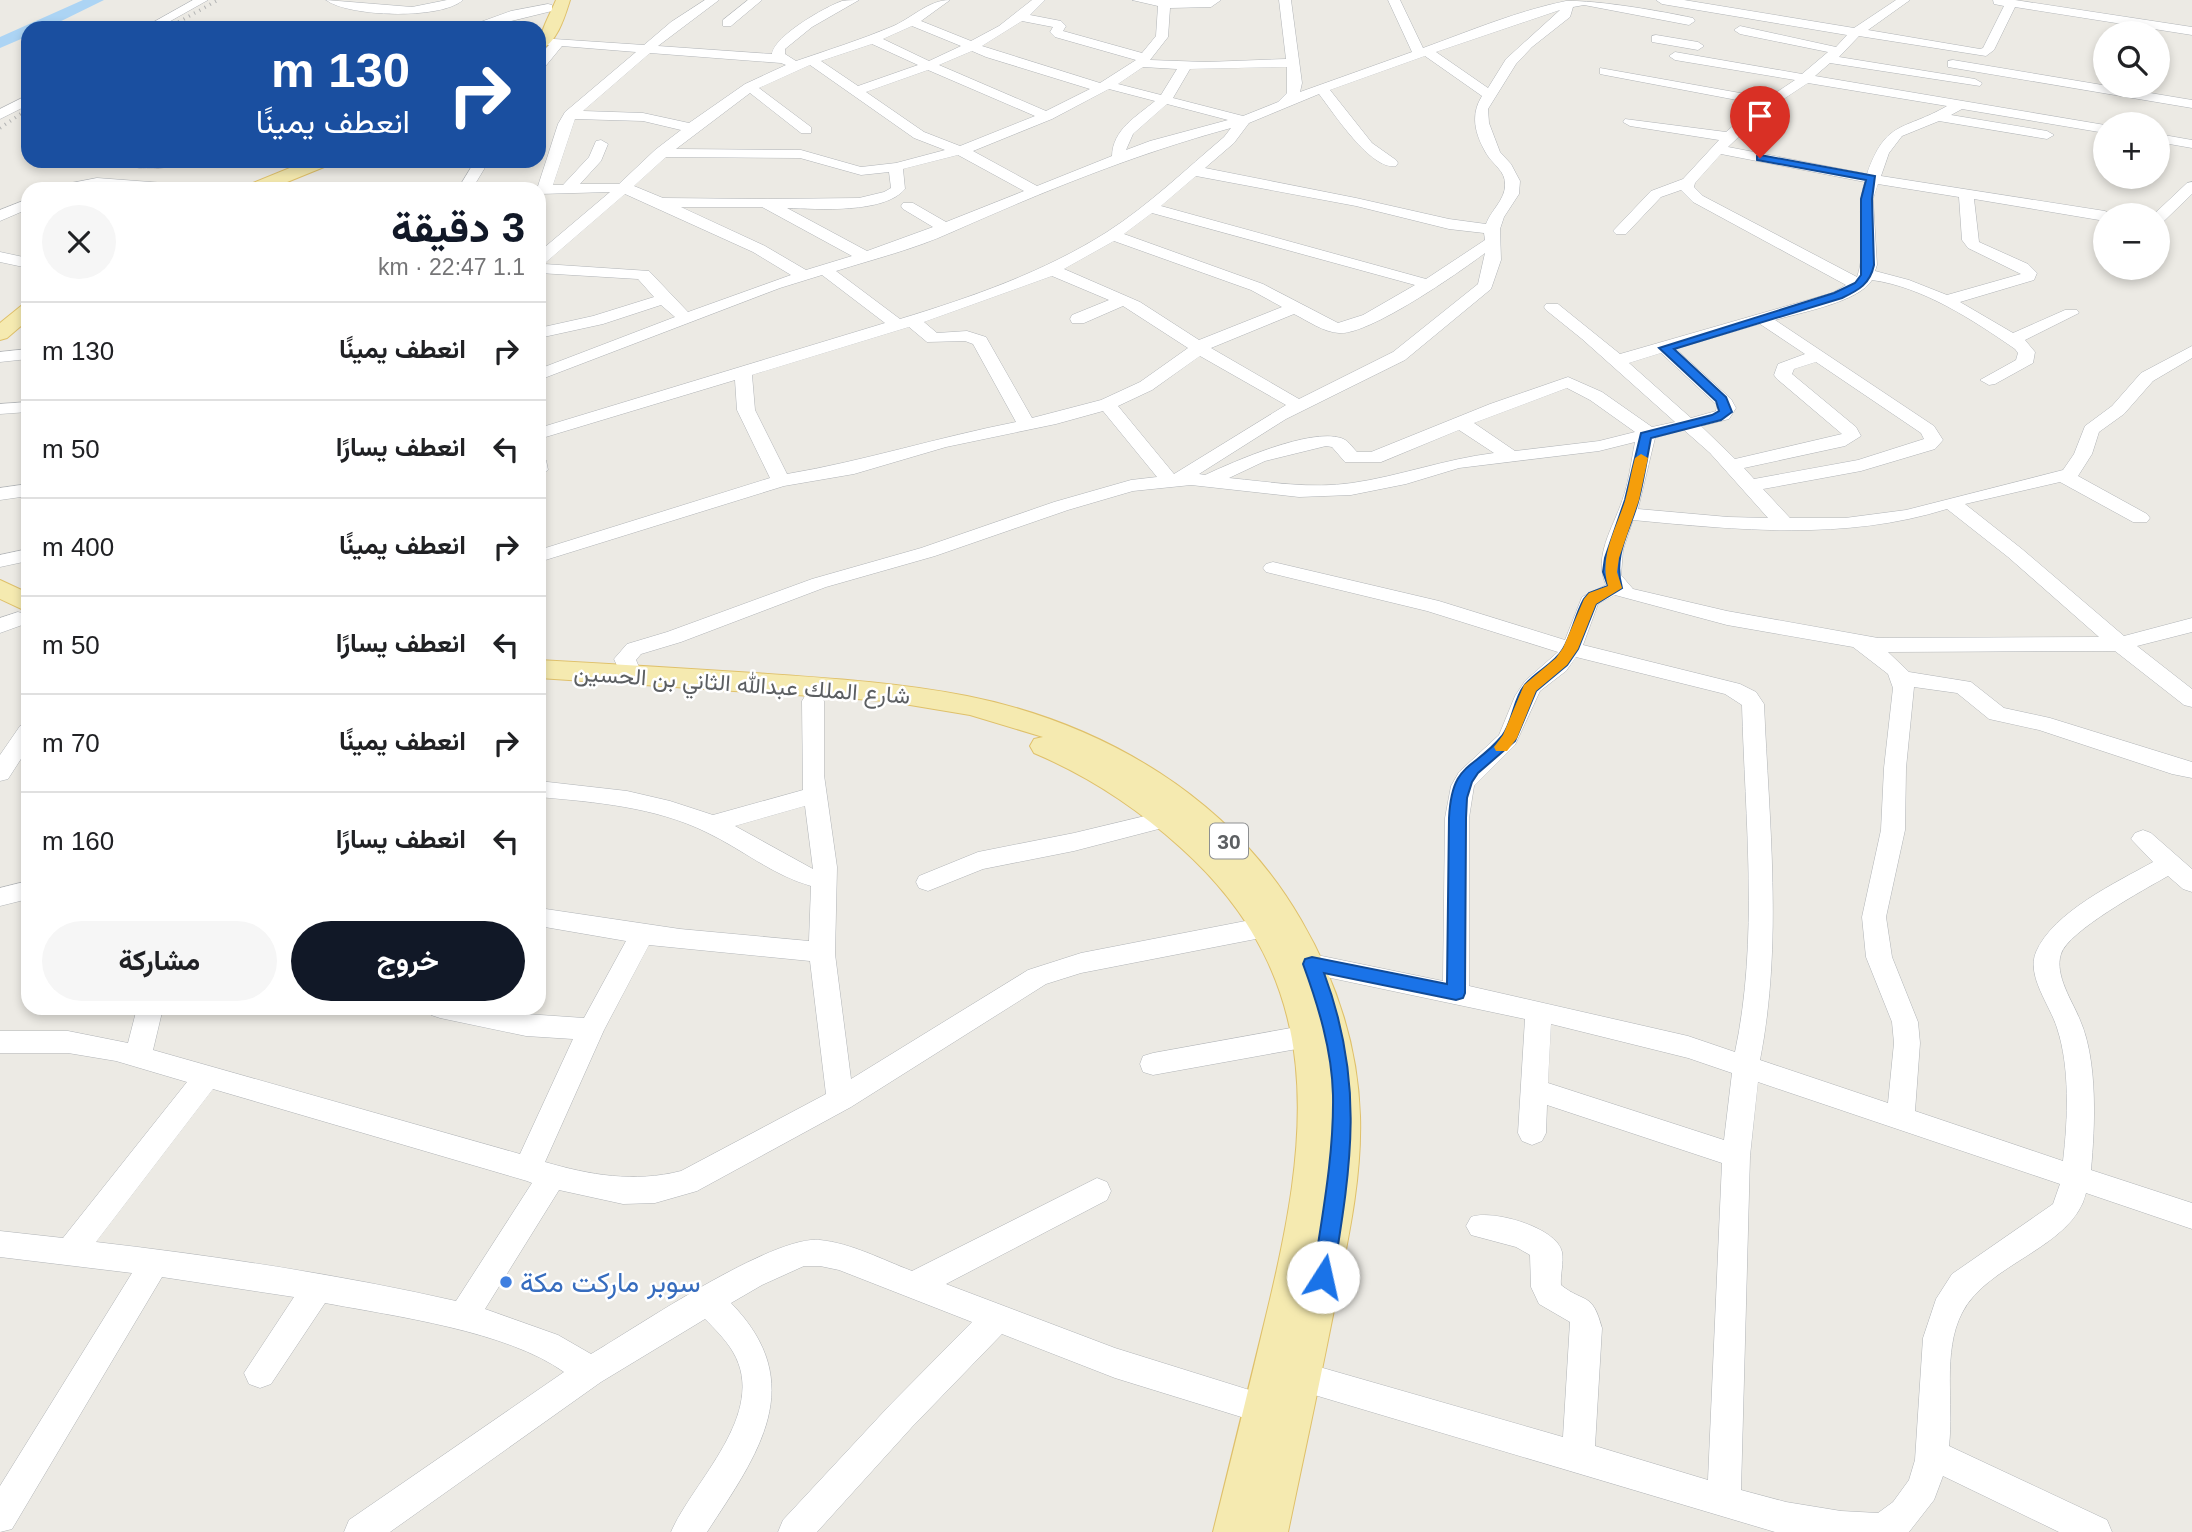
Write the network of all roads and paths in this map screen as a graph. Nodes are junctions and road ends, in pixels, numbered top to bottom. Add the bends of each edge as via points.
1 (202, 0) edge
2 (332, 0) edge
3 (457, 0) edge
4 (563, 0) edge
5 (713, 0) edge
6 (756, 0) edge
7 (853, 0) edge
8 (944, 0) edge
9 (1039, 0) edge
10 (1138, 0) edge
11 (1215, 0) edge
12 (1285, 0) edge
13 (1410, 0) edge
14 (1662, 0) edge
15 (1903, 0) edge
16 (1995, 0) edge
17 (1166, 2) edge
18 (1577, 2) edge
19 (1396, 3) edge
20 (2011, 3) junction
21 (373, 4) edge
22 (549, 4) edge
23 (1021, 17) junction
24 (162, 21) edge
25 (492, 21) edge
26 (544, 21) edge
27 (727, 23) dead end
28 (914, 23) junction
29 (1704, 23) dead end
30 (1727, 28) dead end
31 (2192, 31) edge
32 (546, 33) edge
33 (546, 39) edge
34 (872, 39) junction
35 (1656, 39) dead end
36 (559, 41) junction
37 (970, 45) junction
38 (648, 47) junction
39 (1423, 52) junction
40 (1751, 55) dead end
41 (1675, 56) dead end
42 (1832, 56) junction
43 (546, 57) edge
44 (782, 59) junction
45 (1143, 60) junction
46 (806, 62) junction
47 (1937, 62) dead end
48 (1293, 63) junction
49 (930, 66) junction
50 (1185, 66) junction
51 (1605, 71) dead end
52 (1985, 84) dead end
53 (1104, 86) junction
54 (750, 87) junction
55 (2093, 88) edge
56 (1322, 89) junction
57 (1791, 90) junction
58 (857, 92) junction
59 (1489, 95) junction
60 (1826, 96) dead end
61 (2067, 98) dead end
62 (2125, 98) edge
63 (2156, 98) edge
64 (1164, 99) junction
65 (1770, 102) junction
66 (21, 103) edge
67 (1284, 103) junction
68 (1961, 104) junction
69 (2192, 104) edge
70 (570, 114) junction
71 (0, 115) edge
72 (1047, 116) junction
73 (1938, 117) junction
74 (1244, 120) junction
75 (1630, 122) dead end
76 (2093, 127) edge
77 (691, 128) junction
78 (806, 130) dead end
79 (1729, 137) junction
80 (2067, 138) dead end
81 (2170, 141) edge
82 (601, 144) dead end
83 (2192, 144) edge
84 (1718, 149) junction
85 (960, 150) junction
86 (660, 153) junction
87 (1119, 157) junction
88 (1391, 163) dead end
89 (896, 167) junction
90 (306, 168) edge
91 (324, 168) edge
92 (1195, 171) junction
93 (1871, 178) junction
94 (271, 182) edge
95 (291, 182) edge
96 (544, 182) edge
97 (1688, 182) junction
98 (2192, 186) edge
99 (568, 188) junction
100 (622, 188) junction
101 (546, 190) edge
102 (1035, 191) junction
103 (1966, 193) junction
104 (663, 202) junction
105 (765, 204) junction
106 (21, 206) edge
107 (908, 206) dead end
108 (2170, 207) edge
109 (1150, 208) junction
110 (2093, 213) edge
111 (0, 216) edge
112 (947, 229) junction
113 (1621, 231) dead end
114 (1113, 235) junction
115 (1492, 236) junction
116 (546, 254) edge
117 (0, 257) edge
118 (867, 258) junction
119 (21, 261) edge
120 (546, 268) edge
121 (825, 270) junction
122 (1052, 270) junction
123 (805, 276) junction
124 (1863, 280) junction
125 (1428, 284) junction
126 (664, 299) junction
127 (1124, 300) junction
128 (1945, 301) junction
129 (1552, 307) dead end
130 (1294, 308) junction
131 (21, 312) edge
132 (2071, 313) dead end
133 (21, 315) edge
134 (686, 319) junction
135 (1078, 319) dead end
136 (1763, 319) junction
137 (0, 321) edge
138 (905, 323) junction
139 (546, 331) edge
140 (0, 334) edge
141 (2013, 339) junction
142 (1197, 347) junction
143 (1665, 348) junction
144 (2192, 351) edge
145 (21, 355) edge
146 (1817, 356) junction
147 (0, 357) edge
148 (1616, 361) junction
149 (546, 372) edge
150 (743, 373) junction
151 (1989, 380) dead end
152 (1107, 404) junction
153 (1298, 405) junction
154 (21, 408) edge
155 (0, 409) edge
156 (1461, 423) junction
157 (1688, 424) junction
158 (1027, 425) junction
159 (546, 432) edge
160 (1648, 435) junction
161 (1512, 457) junction
162 (1732, 465) junction
163 (2065, 477) junction
164 (1174, 479) junction
165 (1209, 480) junction
166 (781, 481) junction
167 (1751, 485) junction
168 (21, 491) edge
169 (0, 494) edge
170 (1950, 502) junction
171 (1627, 514) junction
172 (2140, 518) dead end
173 (1785, 524) junction
174 (546, 554) edge
175 (21, 556) edge
176 (0, 561) edge
177 (1273, 568) dead end
178 (0, 588) edge
179 (1615, 588) junction
180 (15, 617) edge
181 (2189, 629) edge
182 (1856, 642) junction
183 (2120, 644) junction
184 (1571, 649) junction
185 (546, 669) edge
186 (631, 674) junction
187 (1902, 678) junction
188 (546, 683) edge
189 (2192, 700) edge
190 (813, 701) junction
191 (21, 742) edge
192 (2192, 770) edge
193 (0, 773) edge
194 (546, 790) edge
195 (815, 795) junction
196 (1166, 819) junction
197 (712, 824) junction
198 (2143, 839) dead end
199 (2171, 863) junction
200 (821, 880) junction
201 (928, 882) dead end
202 (2192, 883) edge
203 (21, 892) edge
204 (0, 897) edge
205 (546, 918) edge
206 (1266, 927) junction
207 (642, 936) junction
208 (823, 952) junction
209 (1312, 964) junction
210 (1456, 993) junction
211 (1539, 1011) junction
212 (148, 1015) edge
213 (473, 1015) edge
214 (591, 1029) junction
215 (1308, 1035) junction
216 (0, 1042) edge
217 (138, 1056) junction
218 (1153, 1064) dead end
219 (1746, 1065) junction
220 (207, 1077) junction
221 (1535, 1090) junction
222 (841, 1099) junction
223 (1901, 1117) junction
224 (1532, 1133) dead end
225 (1736, 1156) junction
226 (540, 1172) junction
227 (2074, 1175) junction
228 (1097, 1191) dead end
229 (2192, 1216) edge
230 (1481, 1226) dead end
231 (0, 1244) edge
232 (70, 1252) junction
233 (156, 1261) junction
234 (912, 1286) junction
235 (318, 1287) junction
236 (1304, 1295) junction
237 (707, 1300) junction
238 (463, 1318) junction
239 (997, 1318) junction
240 (260, 1373) dead end
241 (590, 1373) junction
242 (1302, 1377) junction
243 (1264, 1409) junction
244 (1933, 1455) junction
245 (1578, 1458) junction
246 (1724, 1500) junction
247 (0, 1517) edge
248 (1896, 1529) edge
249 (1848, 1530) edge
250 (361, 1532) edge
251 (688, 1532) edge
252 (794, 1532) edge
253 (1234, 1532) edge
254 (1267, 1532) edge
255 (2095, 1532) edge

1 - 24 street
2 - 21 street
3 - 21 street via 431,9
4 - 32 main road via 553,27
5 - 38 street
6 - 27 street
7 - 44 street via 794,35 779,48
8 - 28 street
9 - 23 street
10 - 17 street
11 - 17 street
12 - 48 street
13 - 19 street
14 - 42 street
15 - 42 street
16 - 20 street
17 - 45 street via 1162,37
18 - 29 street
18 - 39 street via 1541,10
18 - 59 street via 1528,44
19 - 39 street
20 - 31 street
20 - 42 street via 1988,50 1981,53
22 - 25 street
22 - 26 main road
23 - 37 street
23 - 45 street via 1057,23 1059,34
28 - 34 street
28 - 37 street
30 - 42 street
33 - 36 street
34 - 46 street
34 - 49 street
35 - 40 street
36 - 38 street
36 - 43 street
37 - 49 street
37 - 53 street
38 - 44 street
38 - 70 street
39 - 56 street
39 - 59 street
41 - 42 street
42 - 52 street
42 - 57 street
42 - 68 street
44 - 46 street
45 - 50 street
45 - 53 street
46 - 54 street
46 - 58 street
47 - 55 street
48 - 50 street
48 - 67 street via 1293,94
49 - 58 street
49 - 72 street
50 - 64 street
51 - 65 street
53 - 64 street
53 - 72 street
54 - 77 street
54 - 78 street
56 - 67 street
56 - 88 street via 1367,146
57 - 60 street
57 - 65 street
58 - 85 street via 919,135
59 - 115 street via 1481,109 1482,123 1493,153 1513,181 1512,194 1496,217
61 - 62 street via 2118,104
63 - 69 street
64 - 74 street
64 - 87 street via 1134,123 1118,150
65 - 79 street
66 - 71 street
67 - 74 street
68 - 73 street
68 - 76 street
70 - 77 street via 643,117
70 - 96 street via 557,135
72 - 85 street
73 - 80 street
73 - 93 street via 1894,135
74 - 87 street
74 - 92 street
75 - 79 street
77 - 86 street
79 - 84 street
81 - 83 street
82 - 99 street via 596,158
84 - 93 street
84 - 97 street
85 - 89 street
85 - 102 street
86 - 89 street via 801,154 861,171
86 - 100 street
87 - 102 street
89 - 105 street via 898,190 883,200
90 - 94 main road
91 - 95 main road
92 - 109 street
92 - 115 street via 1356,202
93 - 103 street
93 - 124 street via 1866,199 1869,265
97 - 113 street via 1656,194
97 - 124 street via 1687,188 1698,200
98 - 108 street
99 - 100 street
99 - 101 street
100 - 104 street
100 - 116 street
102 - 112 street
103 - 110 street
103 - 128 street via 1973,244 2029,273
104 - 105 street
104 - 123 street
105 - 118 street
106 - 111 street
107 - 112 street
109 - 114 street
109 - 125 street
112 - 118 street
114 - 122 street
114 - 130 street via 1257,287
115 - 125 street via 1467,260
115 - 153 street via 1490,277 1477,294 1399,356
117 - 119 street
118 - 121 street
120 - 126 street via 643,274
121 - 123 street
121 - 138 street
122 - 127 street
122 - 138 street
123 - 134 street
124 - 128 street via 1884,277
124 - 136 street via 1838,296
125 - 130 street via 1346,328 1328,325
126 - 134 street
126 - 139 street
127 - 135 street
127 - 142 street
128 - 141 street
129 - 148 street
130 - 142 street
131 - 137 main road
132 - 141 street
133 - 140 main road
134 - 149 street
136 - 143 street
136 - 146 street
138 - 150 street
138 - 158 street via 933,338 967,336 980,341
141 - 151 street via 2025,348 2027,360
142 - 152 street via 1146,386
142 - 153 street
143 - 148 street
143 - 157 street via 1727,408 1723,415
144 - 163 street via 2147,377 2118,410 2091,430 2083,454
145 - 147 street
146 - 162 street via 1788,365 1783,375 1852,436
146 - 167 street via 1928,430 1933,443 1861,466
148 - 157 street
150 - 159 street
150 - 166 street via 746,410
152 - 158 street
152 - 164 street
153 - 164 street
154 - 155 street
156 - 160 street via 1568,382 1597,396
156 - 161 street
156 - 165 street via 1366,460 1352,458 1338,443 1326,441 1259,457
157 - 160 street
157 - 162 street
158 - 166 street via 943,442 854,468
160 - 161 street
160 - 171 street
161 - 165 street via 1457,463 1386,483 1331,491
162 - 167 street
163 - 170 street
163 - 172 street
164 - 165 street
164 - 186 street via 1092,496 928,552 819,583 634,649 625,659
166 - 174 street
167 - 173 street
168 - 169 street
170 - 173 street via 1876,522
170 - 183 street
171 - 173 street
171 - 179 street via 1612,558
175 - 176 street
177 - 184 street via 1454,612
178 - 180 main road
179 - 182 street via 1676,608
179 - 184 street via 1589,603
181 - 183 street
182 - 183 street
182 - 187 street via 1887,661
183 - 189 street
184 - 210 street via 1530,689 1510,738 1473,769 1458,798
184 - 219 street via 1732,690 1752,704 1761,948 1757,1010
185 - 186 main road, شارع الملك عبدالله الثاني بن الحسين / 30
186 - 209 main road, شارع الملك عبدالله الثاني بن الحسين / 30 via 911,695 998,712 1061,732 1143,776 1224,836 1289,918
187 - 192 street via 1963,687 1997,714 2042,723
187 - 223 street via 1893,830 1874,917 1879,957 1905,1022
188 - 190 main road, شارع الملك عبدالله الثاني بن الحسين / 30
190 - 195 street
190 - 196 main road, شارع الملك عبدالله الثاني بن الحسين / 30 via 907,712 1023,739 1092,769
191 - 193 street
194 - 197 street via 630,800
195 - 197 street
195 - 200 street via 824,860
196 - 201 street via 978,861
196 - 206 main road, شارع الملك عبدالله الثاني بن الحسين / 30 via 1232,879
197 - 200 street via 801,874
198 - 199 street
199 - 202 street
199 - 227 street via 2065,930 2049,953 2047,965 2079,1068
200 - 208 street
203 - 204 street
205 - 207 street
206 - 215 main road, شارع الملك عبدالله الثاني بن الحسين / 30 via 1291,979
206 - 222 street via 1082,963 1037,977
207 - 208 street
207 - 214 street
208 - 222 street
209 - 210 street
209 - 236 main road, شارع الملك عبدالله الثاني بن الحسين / 30 via 1325,1000 1342,1093 1340,1170
210 - 211 street
211 - 219 street
211 - 221 street
212 - 217 street
213 - 214 street via 526,1026
214 - 226 street
215 - 218 street
215 - 236 main road, شارع الملك عبدالله الثاني بن الحسين / 30 via 1316,1090 1305,1217
216 - 217 street via 68,1042
217 - 220 street
219 - 223 street
219 - 225 street
220 - 226 street
220 - 232 street
221 - 224 street
221 - 225 street
222 - 226 street via 702,1175 671,1187 623,1191
223 - 227 street
225 - 246 street
226 - 238 street
227 - 229 street
227 - 244 street via 2063,1212 1949,1299 1938,1347
228 - 234 street
230 - 245 street via 1541,1245 1547,1252 1549,1293 1582,1310 1586,1317
231 - 232 street
232 - 233 street
233 - 235 street
233 - 247 street
234 - 237 street via 840,1257 803,1253
234 - 239 street
235 - 238 street
235 - 240 street
236 - 242 main road, شارع الملك عبدالله الثاني بن الحسين / 30
236 - 243 main road, شارع الملك عبدالله الثاني بن الحسين / 30
237 - 241 street
237 - 251 street via 748,1347 758,1387 745,1435
238 - 241 street via 539,1343
239 - 243 street via 1158,1378
239 - 252 street
241 - 250 street
242 - 245 street
242 - 254 main road, شارع الملك عبدالله الثاني بن الحسين / 30
243 - 253 main road, شارع الملك عبدالله الثاني بن الحسين / 30
244 - 248 street via 1917,1497
244 - 255 street
245 - 246 street
246 - 249 street
248 - 249 street

